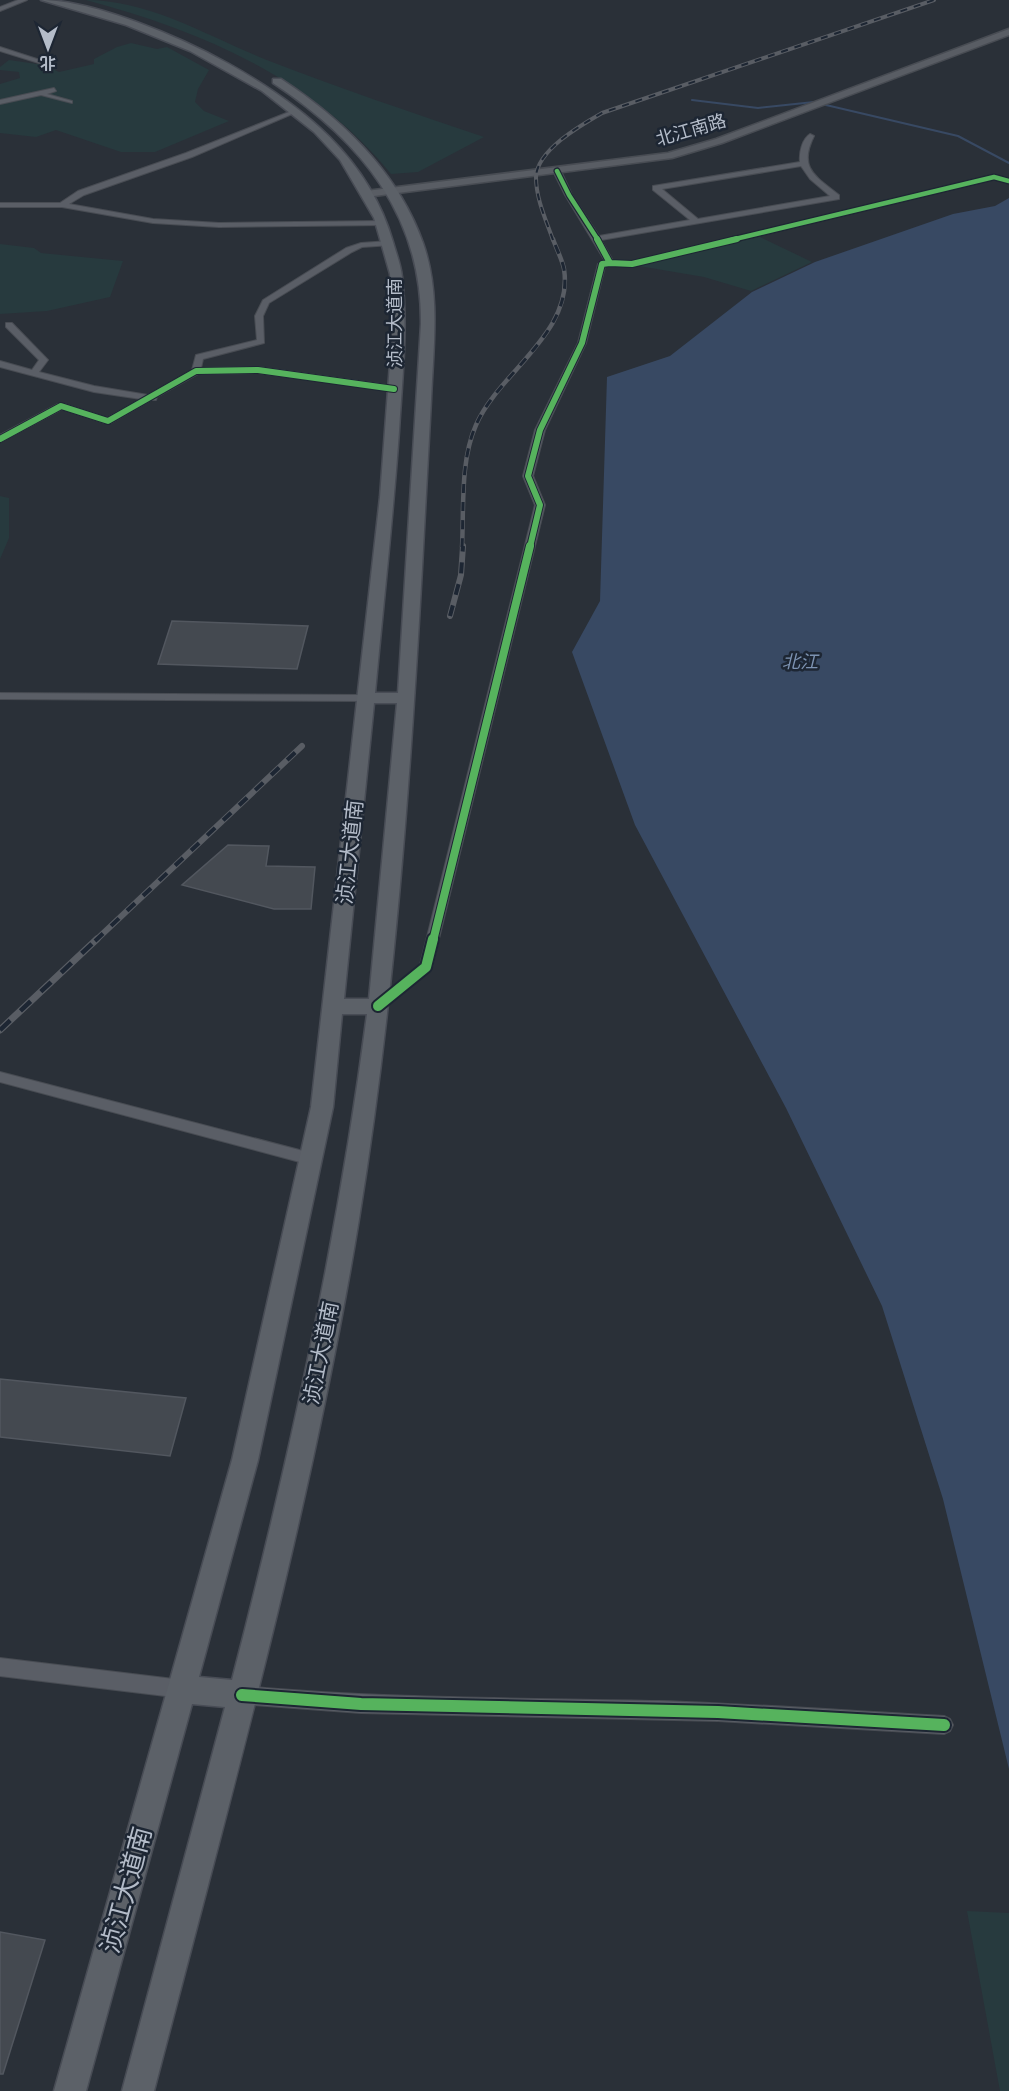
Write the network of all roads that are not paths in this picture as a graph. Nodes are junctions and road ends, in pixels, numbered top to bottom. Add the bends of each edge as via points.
1 (24, 0) edge
2 (46, 0) edge
3 (75, 0) edge
4 (0, 9) edge
5 (1009, 32) edge
6 (2, 51) edge
7 (44, 63) dead end
8 (54, 90) dead end
9 (21, 98) junction
10 (0, 102) edge
11 (70, 102) dead end
12 (296, 111) junction
13 (810, 136) dead end
14 (803, 164) junction
15 (557, 171) junction
16 (1009, 181) edge
17 (390, 191) junction
18 (366, 194) junction
19 (0, 205) edge
20 (62, 205) junction
21 (696, 221) junction
22 (381, 223) junction
23 (599, 238) junction
24 (388, 243) junction
25 (610, 263) junction
26 (9, 326) dead end
27 (0, 364) edge
28 (196, 371) junction
29 (34, 373) junction
30 (394, 389) junction
31 (153, 398) junction
32 (0, 439) edge
33 (0, 696) edge
34 (366, 698) junction
35 (405, 698) junction
36 (333, 1006) junction
37 (378, 1006) junction
38 (0, 1077) edge
39 (311, 1159) junction
40 (0, 1667) edge
41 (182, 1689) junction
42 (242, 1695) junction
43 (944, 1725) dead end
44 (70, 2091) edge
45 (138, 2091) edge

1 - 4 street
2 - 12 main road, 浈江大道南 via 129,23 194,49 236,71
3 - 17 main road, 浈江大道南 via 162,25 285,86 351,139
5 - 15 street, 北江南路 via 703,146 641,160
6 - 7 street
8 - 9 street
9 - 10 street
9 - 11 street via 50,95
12 - 18 main road, 浈江大道南 via 345,158
12 - 20 street via 198,152 81,193
13 - 14 street via 803,148
14 - 21 street via 836,197
14 - 21 street via 657,188
15 - 17 street, 北江南路
15 - 23 street via 574,207
16 - 25 street via 994,177 632,264
17 - 18 street, 北江南路
17 - 35 main road, 浈江大道南 via 417,244 428,303
18 - 22 main road, 浈江大道南
19 - 20 street
20 - 22 street via 158,222
21 - 23 street
22 - 24 main road, 浈江大道南
23 - 25 street
24 - 28 street via 349,250 271,298 259,316 261,341 199,357
24 - 30 main road, 浈江大道南 via 398,287
25 - 37 street via 602,264 582,344 540,430 528,476 540,506 426,967
26 - 29 street via 44,360
27 - 29 street
28 - 30 street via 258,370
28 - 31 street
29 - 31 street via 94,389
30 - 34 main road, 浈江大道南
31 - 32 street via 108,421 61,406
33 - 34 street
34 - 35 main road
34 - 36 main road, 浈江大道南
35 - 37 main road, 浈江大道南 via 392,894
36 - 37 main road
36 - 39 main road, 浈江大道南 via 322,1107
37 - 42 main road, 浈江大道南 via 366,1101 318,1374
38 - 39 street
39 - 41 main road, 浈江大道南 via 245,1460
40 - 41 street
41 - 42 main road
41 - 44 main road, 浈江大道南
42 - 43 street via 455,1706 718,1712
42 - 45 main road, 浈江大道南

